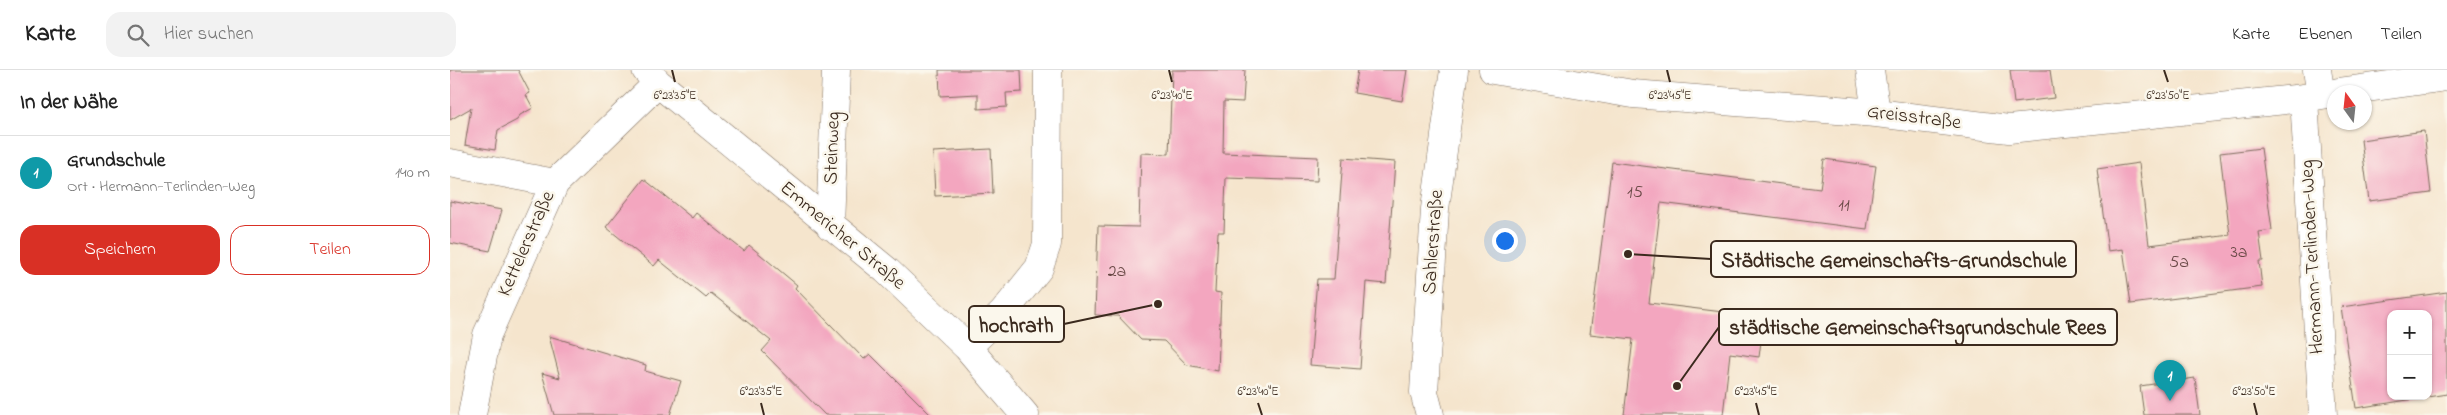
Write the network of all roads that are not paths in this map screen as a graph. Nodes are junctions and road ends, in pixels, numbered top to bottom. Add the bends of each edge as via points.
1 (836, 70) edge
2 (1048, 70) edge
3 (1454, 70) edge
4 (1493, 70) edge
5 (1870, 70) edge
6 (652, 76) edge
7 (2447, 77) edge
8 (2323, 90) edge
9 (1876, 113) junction
10 (450, 163) edge
11 (555, 183) junction
12 (830, 226) junction
13 (967, 347) junction
14 (472, 415) edge
15 (1025, 415) edge
16 (1430, 415) edge
17 (2322, 415) edge

1 - 12 street, Steinweg
2 - 13 street via 1046,244 1039,268 1003,313
3 - 16 street, Sahlerstraße via 1435,209 1424,392
4 - 9 street, Greisstraße via 1633,94
5 - 9 street
6 - 11 street, Kettelerstraße
6 - 12 street, Emmericher Straße
7 - 8 street, Greisstraße
8 - 9 street, Greisstraße via 2009,129
8 - 17 street, Hermann-Terlinden-Weg
10 - 11 street
11 - 14 street, Kettelerstraße via 487,335
12 - 13 street, Emmericher Straße via 886,270
13 - 15 street, Emmericher Straße

